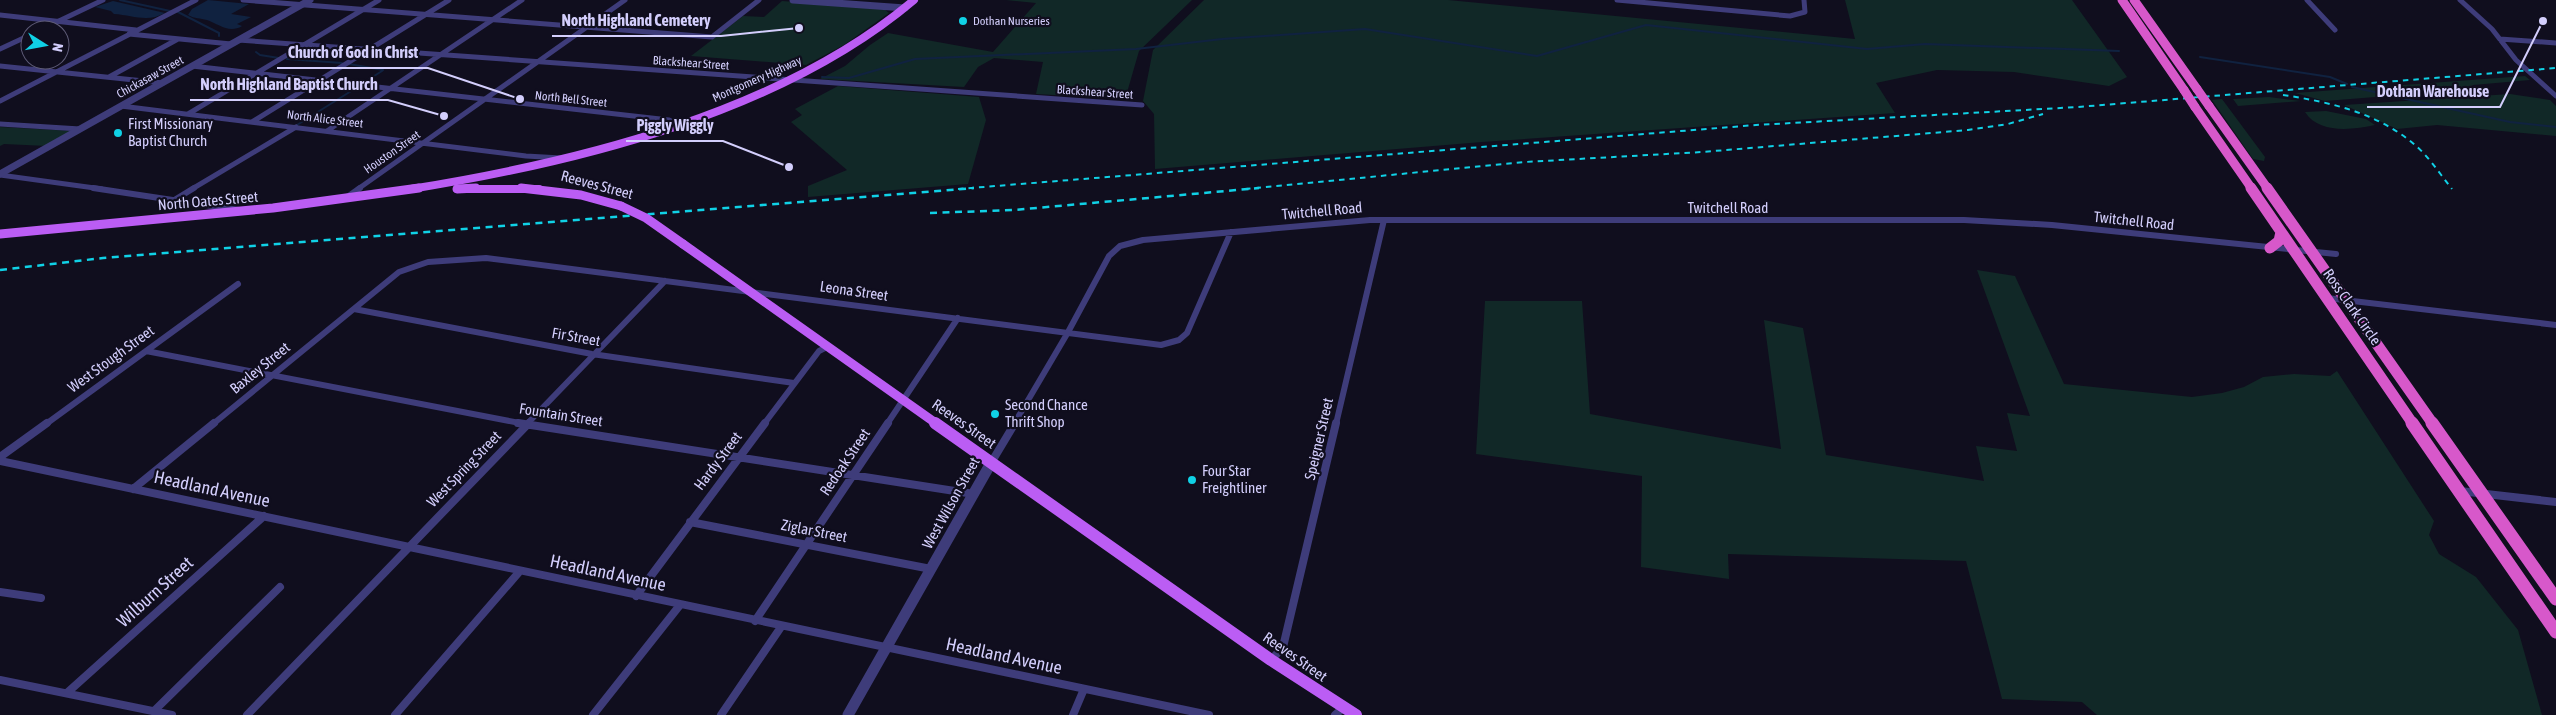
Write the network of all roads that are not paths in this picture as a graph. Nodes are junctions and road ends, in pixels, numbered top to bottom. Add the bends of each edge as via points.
1 (103, 0) edge
2 (188, 0) edge
3 (195, 0) edge
4 (243, 0) edge
5 (310, 0) edge
6 (379, 0) edge
7 (448, 0) edge
8 (522, 0) edge
9 (625, 0) edge
10 (759, 0) edge
11 (793, 0) edge
12 (914, 0) edge
13 (1617, 0) edge
14 (1722, 0) edge
15 (1804, 0) edge
16 (2122, 0) edge
17 (2134, 0) edge
18 (2307, 0) edge
19 (2460, 0) edge
20 (1642, 1) edge
21 (299, 6) junction
22 (905, 8) junction
23 (1723, 10) junction
24 (360, 11) junction
25 (0, 15) edge
26 (423, 16) junction
27 (41, 20) edge
28 (62, 20) edge
29 (491, 21) junction
30 (70, 23) edge
31 (585, 28) junction
32 (138, 30) junction
33 (2335, 30) dead end
34 (129, 34) junction
35 (179, 39) junction
36 (2500, 39) junction
37 (20, 40) edge
38 (238, 40) junction
39 (2556, 43) edge
40 (231, 44) junction
41 (303, 45) junction
42 (0, 49) edge
43 (368, 50) junction
44 (440, 55) junction
45 (537, 62) junction
46 (0, 66) edge
47 (192, 66) junction
48 (55, 72) junction
49 (256, 74) junction
50 (108, 78) junction
51 (790, 80) junction
52 (318, 81) junction
53 (162, 83) junction
54 (390, 90) junction
55 (2556, 96) edge
56 (483, 100) junction
57 (0, 101) edge
58 (1142, 105) dead end
59 (121, 106) junction
60 (188, 114) junction
61 (252, 122) junction
62 (0, 124) edge
63 (678, 125) junction
64 (296, 127) junction
65 (80, 129) junction
66 (327, 131) junction
67 (423, 143) junction
68 (526, 156) junction
69 (569, 158) junction
70 (524, 169) junction
71 (510, 172) junction
72 (0, 174) edge
73 (498, 176) junction
74 (519, 185) junction
75 (504, 187) junction
76 (541, 188) junction
77 (418, 190) junction
78 (176, 200) junction
79 (343, 201) junction
80 (242, 212) junction
81 (1384, 220) junction
82 (1231, 232) junction
83 (2281, 232) junction
84 (0, 234) edge
85 (1120, 246) joint
86 (2270, 248) junction
87 (2294, 250) junction
88 (2312, 252) junction
89 (2336, 254) dead end
90 (405, 268) joint
91 (665, 281) junction
92 (238, 284) dead end
93 (749, 292) junction
94 (2327, 298) junction
95 (2345, 300) junction
96 (354, 309) junction
97 (958, 318) junction
98 (2556, 325) edge
99 (1067, 334) junction
100 (827, 347) junction
101 (146, 350) junction
102 (592, 354) junction
103 (273, 375) junction
104 (794, 383) junction
105 (903, 401) junction
106 (526, 424) junction
107 (0, 457) edge
108 (738, 458) junction
109 (0, 461) edge
110 (991, 463) junction
111 (851, 476) junction
112 (133, 489) junction
113 (2460, 491) junction
114 (974, 494) junction
115 (2482, 494) junction
116 (2556, 502) edge
117 (264, 516) junction
118 (690, 522) junction
119 (807, 543) junction
120 (408, 547) junction
121 (931, 569) junction
122 (520, 571) junction
123 (280, 587) dead end
124 (0, 592) edge
125 (636, 596) junction
126 (41, 598) dead end
127 (2556, 599) edge
128 (680, 605) junction
129 (755, 621) junction
130 (781, 627) junction
131 (2556, 632) edge
132 (885, 648) junction
133 (1271, 660) junction
134 (0, 680) edge
135 (1084, 689) junction
136 (68, 692) junction
137 (154, 711) junction
138 (1339, 712) edge
139 (172, 715) edge
140 (247, 715) edge
141 (395, 715) edge
142 (593, 715) edge
143 (721, 715) edge
144 (848, 715) edge
145 (1073, 715) edge
146 (1209, 715) edge
147 (1356, 715) edge

1 - 28 street
2 - 3 street
3 - 32 street
4 - 21 street
5 - 21 street, Chickasaw Street
6 - 24 street
7 - 26 street
8 - 29 street
9 - 31 street, Houston Street
10 - 31 street via 712,37
11 - 22 street
12 - 22 main road, Montgomery Highway
13 - 20 street
14 - 23 street
15 - 23 street via 1806,11 1796,15
16 - 83 highway, Ross Clark Circle, bridge
17 - 88 highway, Ross Clark Circle, bridge
18 - 33 street
19 - 36 street
20 - 23 street
21 - 24 street
21 - 38 street, Chickasaw Street
22 - 51 main road, Montgomery Highway via 852,46
24 - 26 street
24 - 41 street
25 - 27 street
26 - 29 street
26 - 43 street
29 - 31 street
29 - 44 street
30 - 32 street
31 - 45 street, Houston Street
32 - 34 street
34 - 35 street
34 - 48 street
35 - 40 street
35 - 50 street
36 - 39 street
36 - 55 street via 2516,60
37 - 42 street
38 - 40 street, Chickasaw Street
38 - 41 street, Blackshear Street
40 - 47 street, Chickasaw Street
41 - 43 street, Blackshear Street
41 - 49 street
43 - 44 street, Blackshear Street
43 - 52 street
44 - 45 street, Blackshear Street
44 - 54 street
45 - 51 street, Blackshear Street
45 - 56 street, Houston Street
46 - 48 street
47 - 49 street, North Bell Street
47 - 53 street, Chickasaw Street
48 - 50 street
48 - 57 street
49 - 52 street, North Bell Street
49 - 60 street
50 - 53 street
51 - 58 street, Blackshear Street
51 - 63 main road, Montgomery Highway
52 - 54 street, North Bell Street
52 - 61 street
53 - 59 street, Chickasaw Street
54 - 56 street, North Bell Street
54 - 66 street
56 - 63 street, North Bell Street via 668,120
56 - 67 street, Houston Street
59 - 60 street, North Alice Street
59 - 65 street, Chickasaw Street
60 - 61 street, North Alice Street
61 - 64 street, North Alice Street
62 - 65 street
63 - 69 main road, Montgomery Highway
64 - 66 street, North Alice Street
64 - 78 street
65 - 72 street, Chickasaw Street
66 - 67 street, North Alice Street
67 - 68 street, North Alice Street
67 - 79 street, Houston Street
68 - 69 street, North Alice Street
68 - 71 street via 526,162
69 - 70 main road, Montgomery Highway
70 - 71 main road, Montgomery Highway
70 - 74 main road via 514,179
71 - 73 main road, Montgomery Highway
72 - 78 street
73 - 74 main road, Reeves Street
73 - 75 main road via 494,184
73 - 77 main road, Reeves Street
74 - 76 main road, Reeves Street
75 - 76 main road, Reeves Street
75 - 77 main road, Reeves Street
76 - 93 main road, Reeves Street, bridge via 622,206 646,218
77 - 79 main road, North Oates Street
78 - 80 street via 230,207
79 - 80 main road, North Oates Street
80 - 84 main road, North Oates Street
81 - 82 street, Twitchell Road via 1338,221
81 - 86 street, Twitchell Road via 1999,221
81 - 133 street, Speigner Street via 1283,647
82 - 85 street, Twitchell Road via 1143,240
82 - 99 street, Leona Street via 1187,332 1179,340 1156,345
83 - 86 highway via 2279,241
83 - 87 highway, Ross Clark Circle
85 - 99 street, West Wilson Street via 1109,256
86 - 87 street, Twitchell Road
87 - 88 street, Twitchell Road
87 - 94 highway, Ross Clark Circle
88 - 89 street, Twitchell Road
88 - 95 highway, Ross Clark Circle
90 - 91 street, Leona Street via 428,262 478,257
90 - 96 street, Baxley Street
91 - 93 street, Leona Street
91 - 102 street, West Spring Street
92 - 101 street, West Stough Street
93 - 97 street, Leona Street
93 - 100 main road, Reeves Street
94 - 95 street
94 - 113 highway, Ross Clark Circle
95 - 98 street
95 - 115 highway, Ross Clark Circle
96 - 102 street, Fir Street
96 - 103 street, Baxley Street
97 - 99 street, Leona Street
97 - 105 street, Redoak Street
99 - 110 street, West Wilson Street
100 - 104 street, Hardy Street via 819,351
100 - 105 main road, Reeves Street
101 - 103 street, Fountain Street
101 - 107 street, West Stough Street
102 - 104 street, Fir Street
102 - 106 street, West Spring Street
103 - 106 street, Fountain Street
103 - 112 street, Baxley Street
104 - 108 street, Hardy Street
105 - 110 main road, Reeves Street
105 - 111 street, Redoak Street
106 - 108 street, Fountain Street
106 - 120 street, West Spring Street
108 - 111 street, Fountain Street
108 - 118 street, Hardy Street
109 - 112 street, Headland Avenue
110 - 114 street, West Wilson Street
110 - 133 main road, Reeves Street
111 - 114 street, Fountain Street
111 - 119 street, Redoak Street
112 - 117 street, Headland Avenue
113 - 115 street
113 - 131 highway, Ross Clark Circle
114 - 121 street, West Wilson Street
115 - 116 street
115 - 127 highway, Ross Clark Circle
117 - 120 street, Headland Avenue
117 - 136 street, Wilburn Street
118 - 119 street, Ziglar Street
118 - 125 street, Hardy Street
119 - 121 street, Ziglar Street
119 - 129 street, Redoak Street
120 - 122 street, Headland Avenue
120 - 140 street, West Spring Street
121 - 132 street, West Wilson Street
122 - 125 street, Headland Avenue
122 - 141 street
123 - 137 street
124 - 126 street
125 - 128 street, Headland Avenue
128 - 129 street, Headland Avenue
128 - 142 street
129 - 130 street, Headland Avenue
130 - 132 street, Headland Avenue
130 - 143 street
132 - 135 street, Headland Avenue
132 - 144 street, West Wilson Street
133 - 138 main road, Reeves Street
134 - 136 street
135 - 145 street
135 - 146 street, Headland Avenue
136 - 137 street
137 - 139 street
138 - 147 main road, Reeves Street

